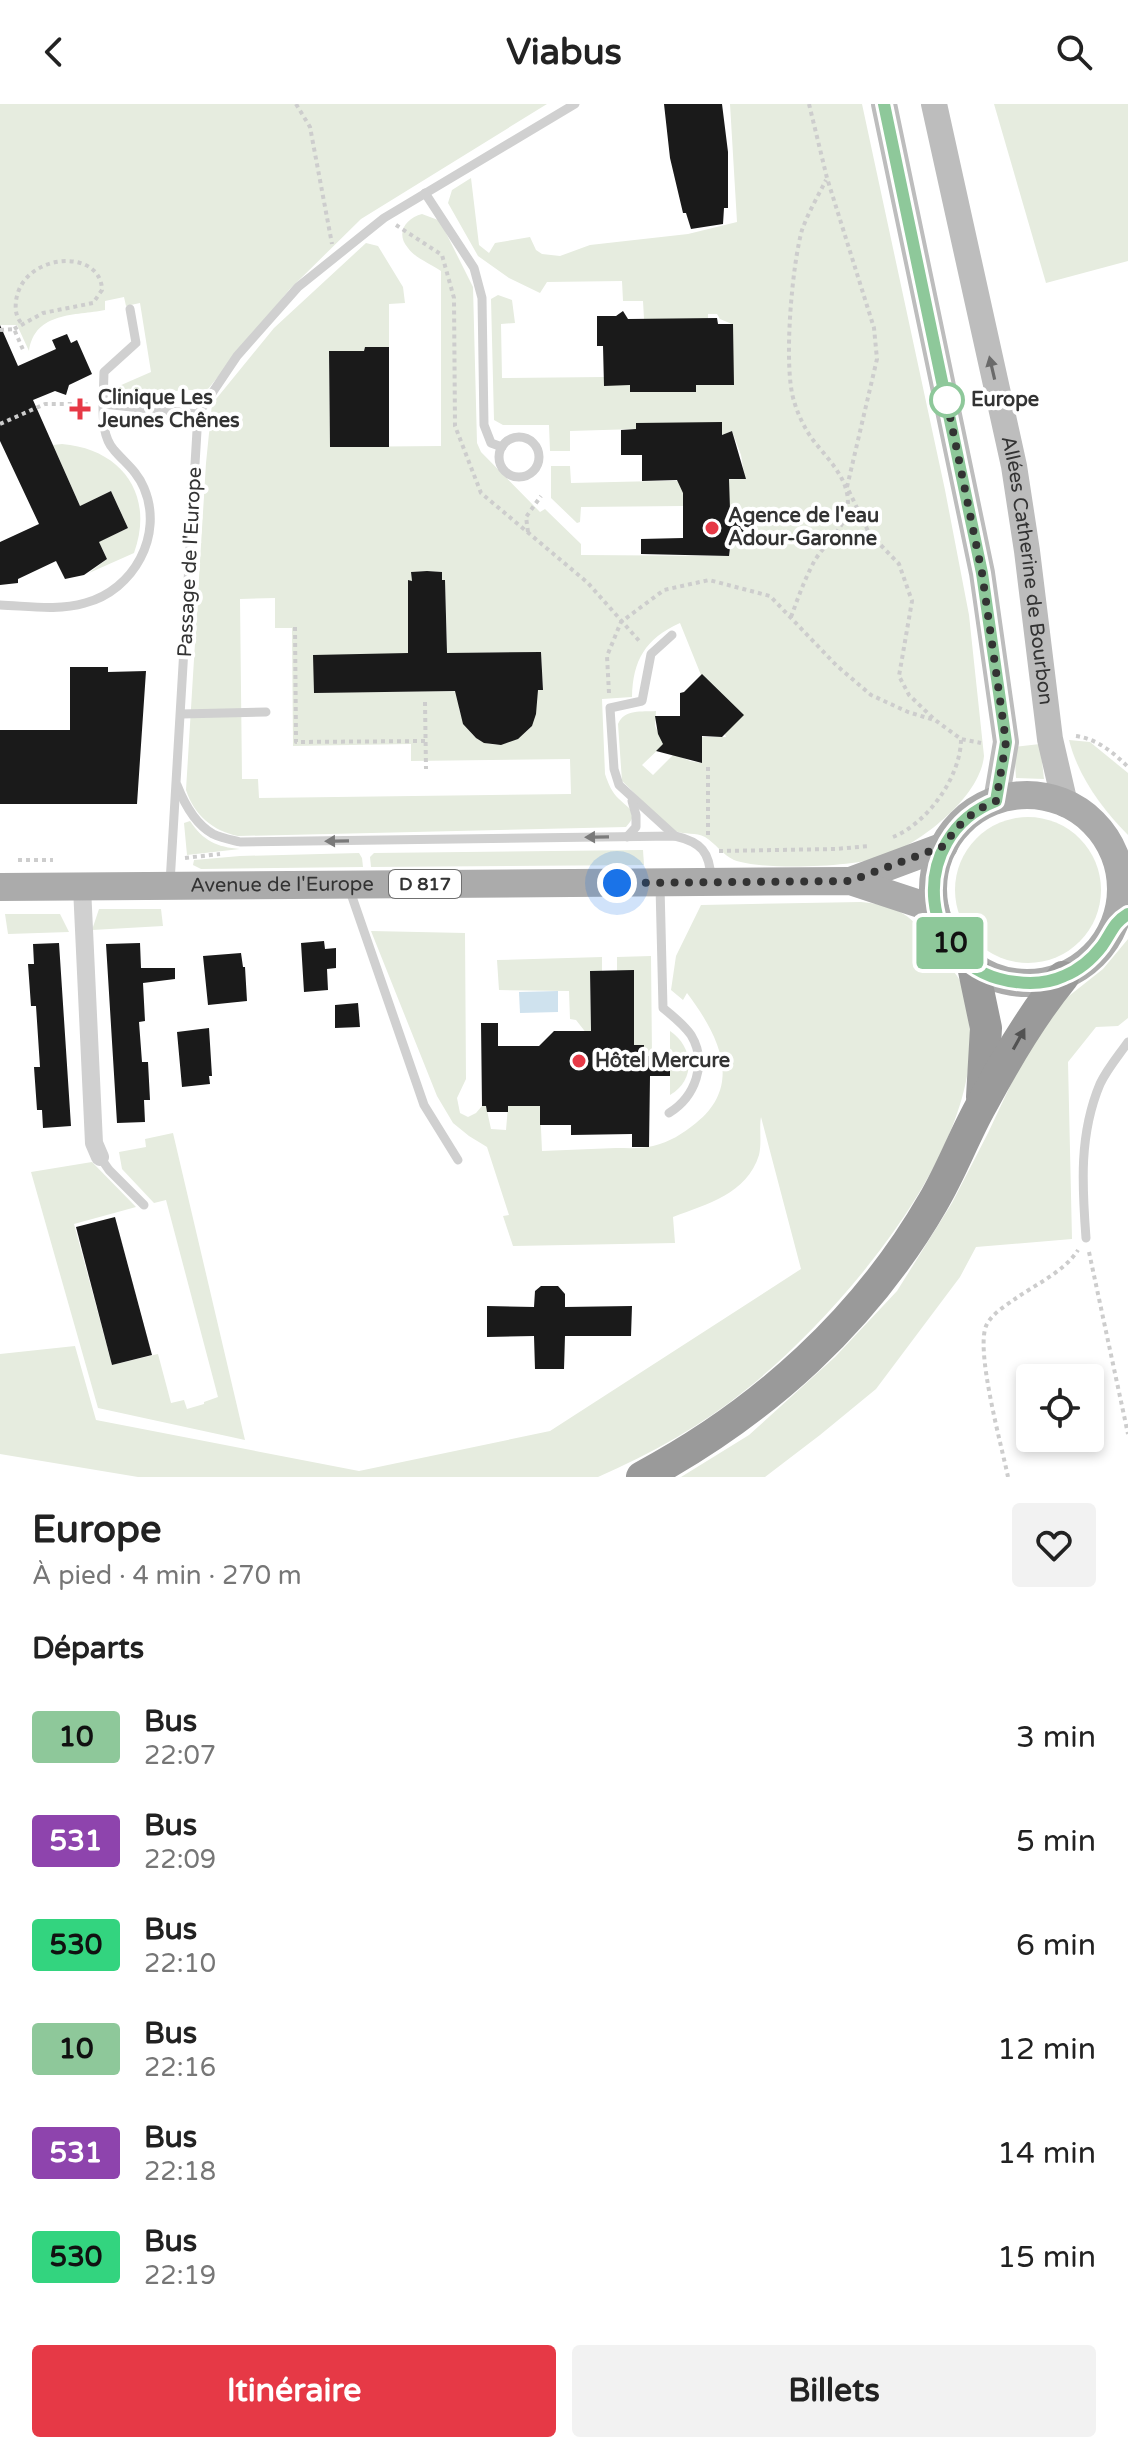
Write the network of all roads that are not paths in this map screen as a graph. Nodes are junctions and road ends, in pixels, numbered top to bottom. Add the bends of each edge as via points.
1 (575, 104) edge
2 (884, 104) edge
3 (934, 104) edge
4 (425, 193) junction
5 (130, 309) dead end
6 (103, 404) junction
7 (198, 414) junction
8 (502, 447) junction
9 (0, 605) edge
10 (672, 635) dead end
11 (266, 712) dead end
12 (181, 714) junction
13 (176, 782) junction
14 (631, 798) junction
15 (996, 801) junction
16 (1065, 804) junction
17 (675, 836) junction
18 (627, 837) junction
19 (944, 846) junction
20 (1121, 856) edge
21 (850, 881) junction
22 (711, 882) junction
23 (660, 883) junction
24 (348, 885) junction
25 (170, 886) junction
26 (0, 887) edge
27 (82, 887) junction
28 (935, 909) junction
29 (1122, 917) edge
30 (973, 966) junction
31 (1063, 977) junction
32 (1128, 1042) edge
33 (981, 1105) junction
34 (669, 1113) dead end
35 (100, 1157) joint
36 (458, 1160) dead end
37 (144, 1205) dead end
38 (1086, 1238) road end
39 (642, 1477) edge

1 - 4 lane
2 - 15 main road via 982,573 1006,742
16 -> 3 main road, Allées Catherine de Bourbon via 1050,739 1014,466
4 - 7 lane via 384,218 298,287 237,356
4 - 8 lane via 474,268 482,298 484,425 491,443
5 - 6 lane via 136,343 104,372
6 - 7 lane
6 - 9 lane via 103,426 112,449 137,473 150,505 149,541 141,560 107,595 85,603
7 - 12 lane, Passage de l'Europe
8 - 8 lane via 500,462 508,474 523,477 538,465 538,450 526,438 508,440
10 - 14 lane via 651,654 642,701 610,708 614,769
11 - 12 lane
12 - 13 lane, Passage de l'Europe
18 -> 13 lane via 240,842 204,826 185,804
13 - 25 lane, Passage de l'Europe
14 - 17 lane
14 - 18 lane via 636,827
15 - 16 main road via 1037,796
15 - 19 main road via 972,813
16 - 20 main road via 1092,821
17 - 18 lane
17 - 22 lane via 702,848
19 - 21 main road, Avenue de l'Europe / D 817
19 - 28 main road via 934,876
20 - 29 main road
21 - 22 main road, Avenue de l'Europe / D 817
21 - 28 main road, Avenue de l'Europe / D 817
22 - 23 main road, Avenue de l'Europe / D 817
23 - 24 main road, Avenue de l'Europe / D 817
23 - 34 lane via 663,1008 691,1035 699,1066 692,1092
24 - 25 main road, Avenue de l'Europe / D 817
24 - 36 lane via 424,1105
25 - 27 main road, Avenue de l'Europe / D 817
26 - 27 main road, Avenue de l'Europe / D 817
27 - 35 street via 94,1143
28 - 30 main road via 950,944
29 - 31 main road via 1101,948
30 - 31 main road via 1016,982
30 - 33 highway via 986,1028
33 -> 31 highway via 1021,1033
32 - 38 lane via 1101,1083 1084,1139
33 - 39 highway via 917,1228 841,1326 787,1379 733,1421
35 - 37 lane

